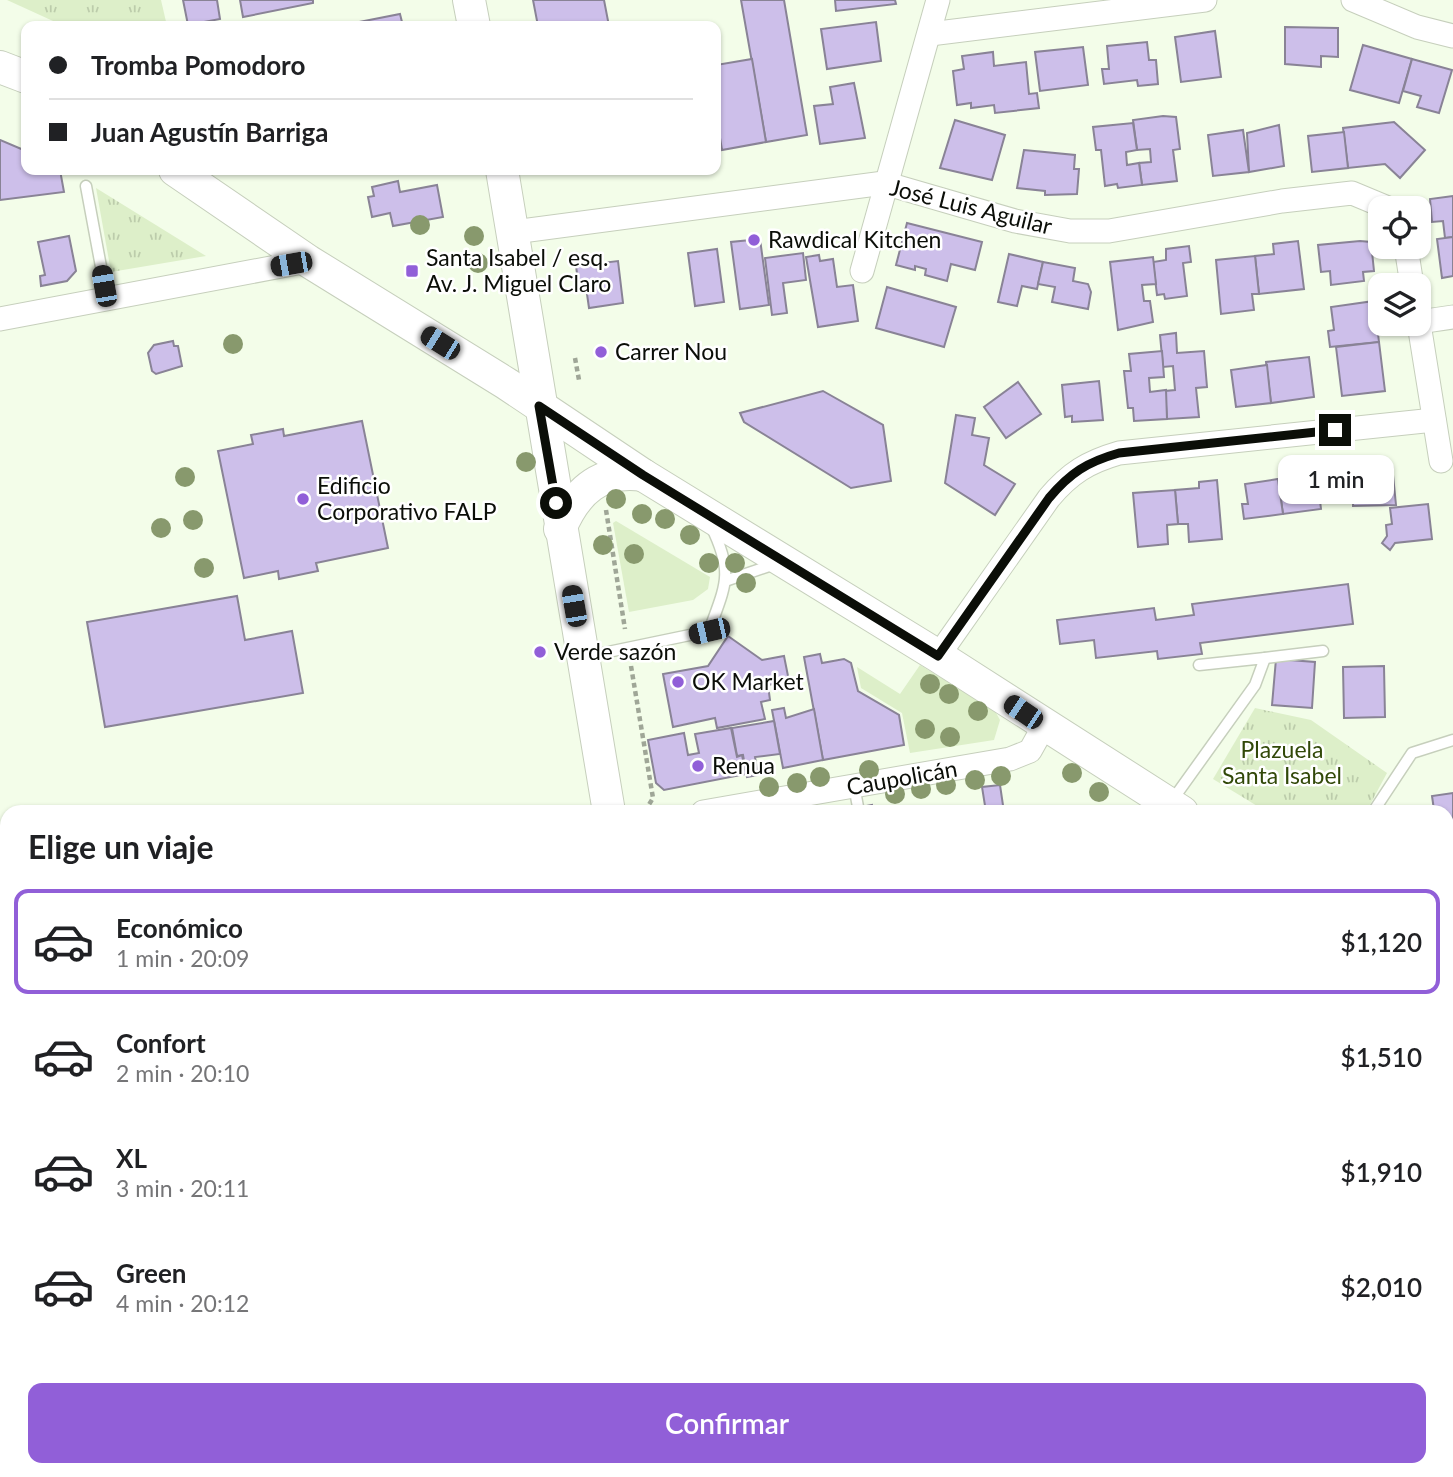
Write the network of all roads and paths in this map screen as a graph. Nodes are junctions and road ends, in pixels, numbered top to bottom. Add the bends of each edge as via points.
1 (469, 0) edge
2 (938, 0) edge
3 (1205, 0) edge
4 (1353, 0) edge
5 (473, 21) edge
6 (930, 34) junction
7 (1453, 36) edge
8 (0, 67) edge
9 (21, 75) edge
10 (182, 175) edge
11 (503, 175) edge
12 (884, 183) junction
13 (86, 186) dead end
14 (1368, 200) edge
15 (514, 232) junction
16 (308, 261) junction
17 (862, 271) dead end
18 (107, 299) junction
19 (1453, 317) edge
20 (0, 319) edge
21 (1431, 321) edge
22 (1421, 336) edge
23 (575, 358) dead end
24 (579, 380) dead end
25 (539, 406) junction
26 (1434, 420) junction
27 (1441, 461) dead end
28 (643, 475) junction
29 (703, 511) junction
30 (561, 529) junction
31 (783, 561) junction
32 (727, 580) junction
33 (1323, 651) dead end
34 (938, 656) junction
35 (583, 657) junction
36 (1265, 658) junction
37 (1199, 665) dead end
38 (1044, 726) junction
39 (1453, 740) edge
40 (854, 786) junction
41 (653, 798) dead end
42 (608, 805) edge
43 (649, 805) edge
44 (744, 805) edge
45 (858, 805) edge
46 (1171, 805) edge
47 (1178, 805) edge
48 (1379, 805) edge

1 - 5 main road
2 - 6 street
3 - 6 street
4 - 7 street via 1417,27
6 - 12 street
8 - 9 main road
10 - 16 main road
11 - 15 main road
12 - 14 street, José Luis Aguilar via 1014,221 1070,231 1109,231 1352,193
12 - 15 street, José Luis Aguilar
12 - 17 street
13 - 18 lane
15 - 25 main road
16 - 18 street
16 - 25 main road
18 - 20 street
19 - 21 street
22 - 26 street
23 - 24 path
25 - 28 main road
25 - 30 main road
26 - 27 street
26 - 34 street via 1119,453 1092,460 1070,474 1049,498
28 - 29 main road
28 - 30 main road via 615,475 590,484 575,500
29 - 31 main road
29 - 32 lane via 722,549
30 - 35 main road
31 - 32 lane
31 - 34 main road
32 - 35 lane via 709,631
33 - 36 lane
34 - 38 main road
35 - 42 main road
36 - 37 lane
36 - 47 lane via 1255,685
38 - 40 street, Caupolicán via 1030,751 1010,759
38 - 46 main road
39 - 48 lane via 1412,753
40 - 44 street, Caupolicán
40 - 45 lane
41 - 43 path

